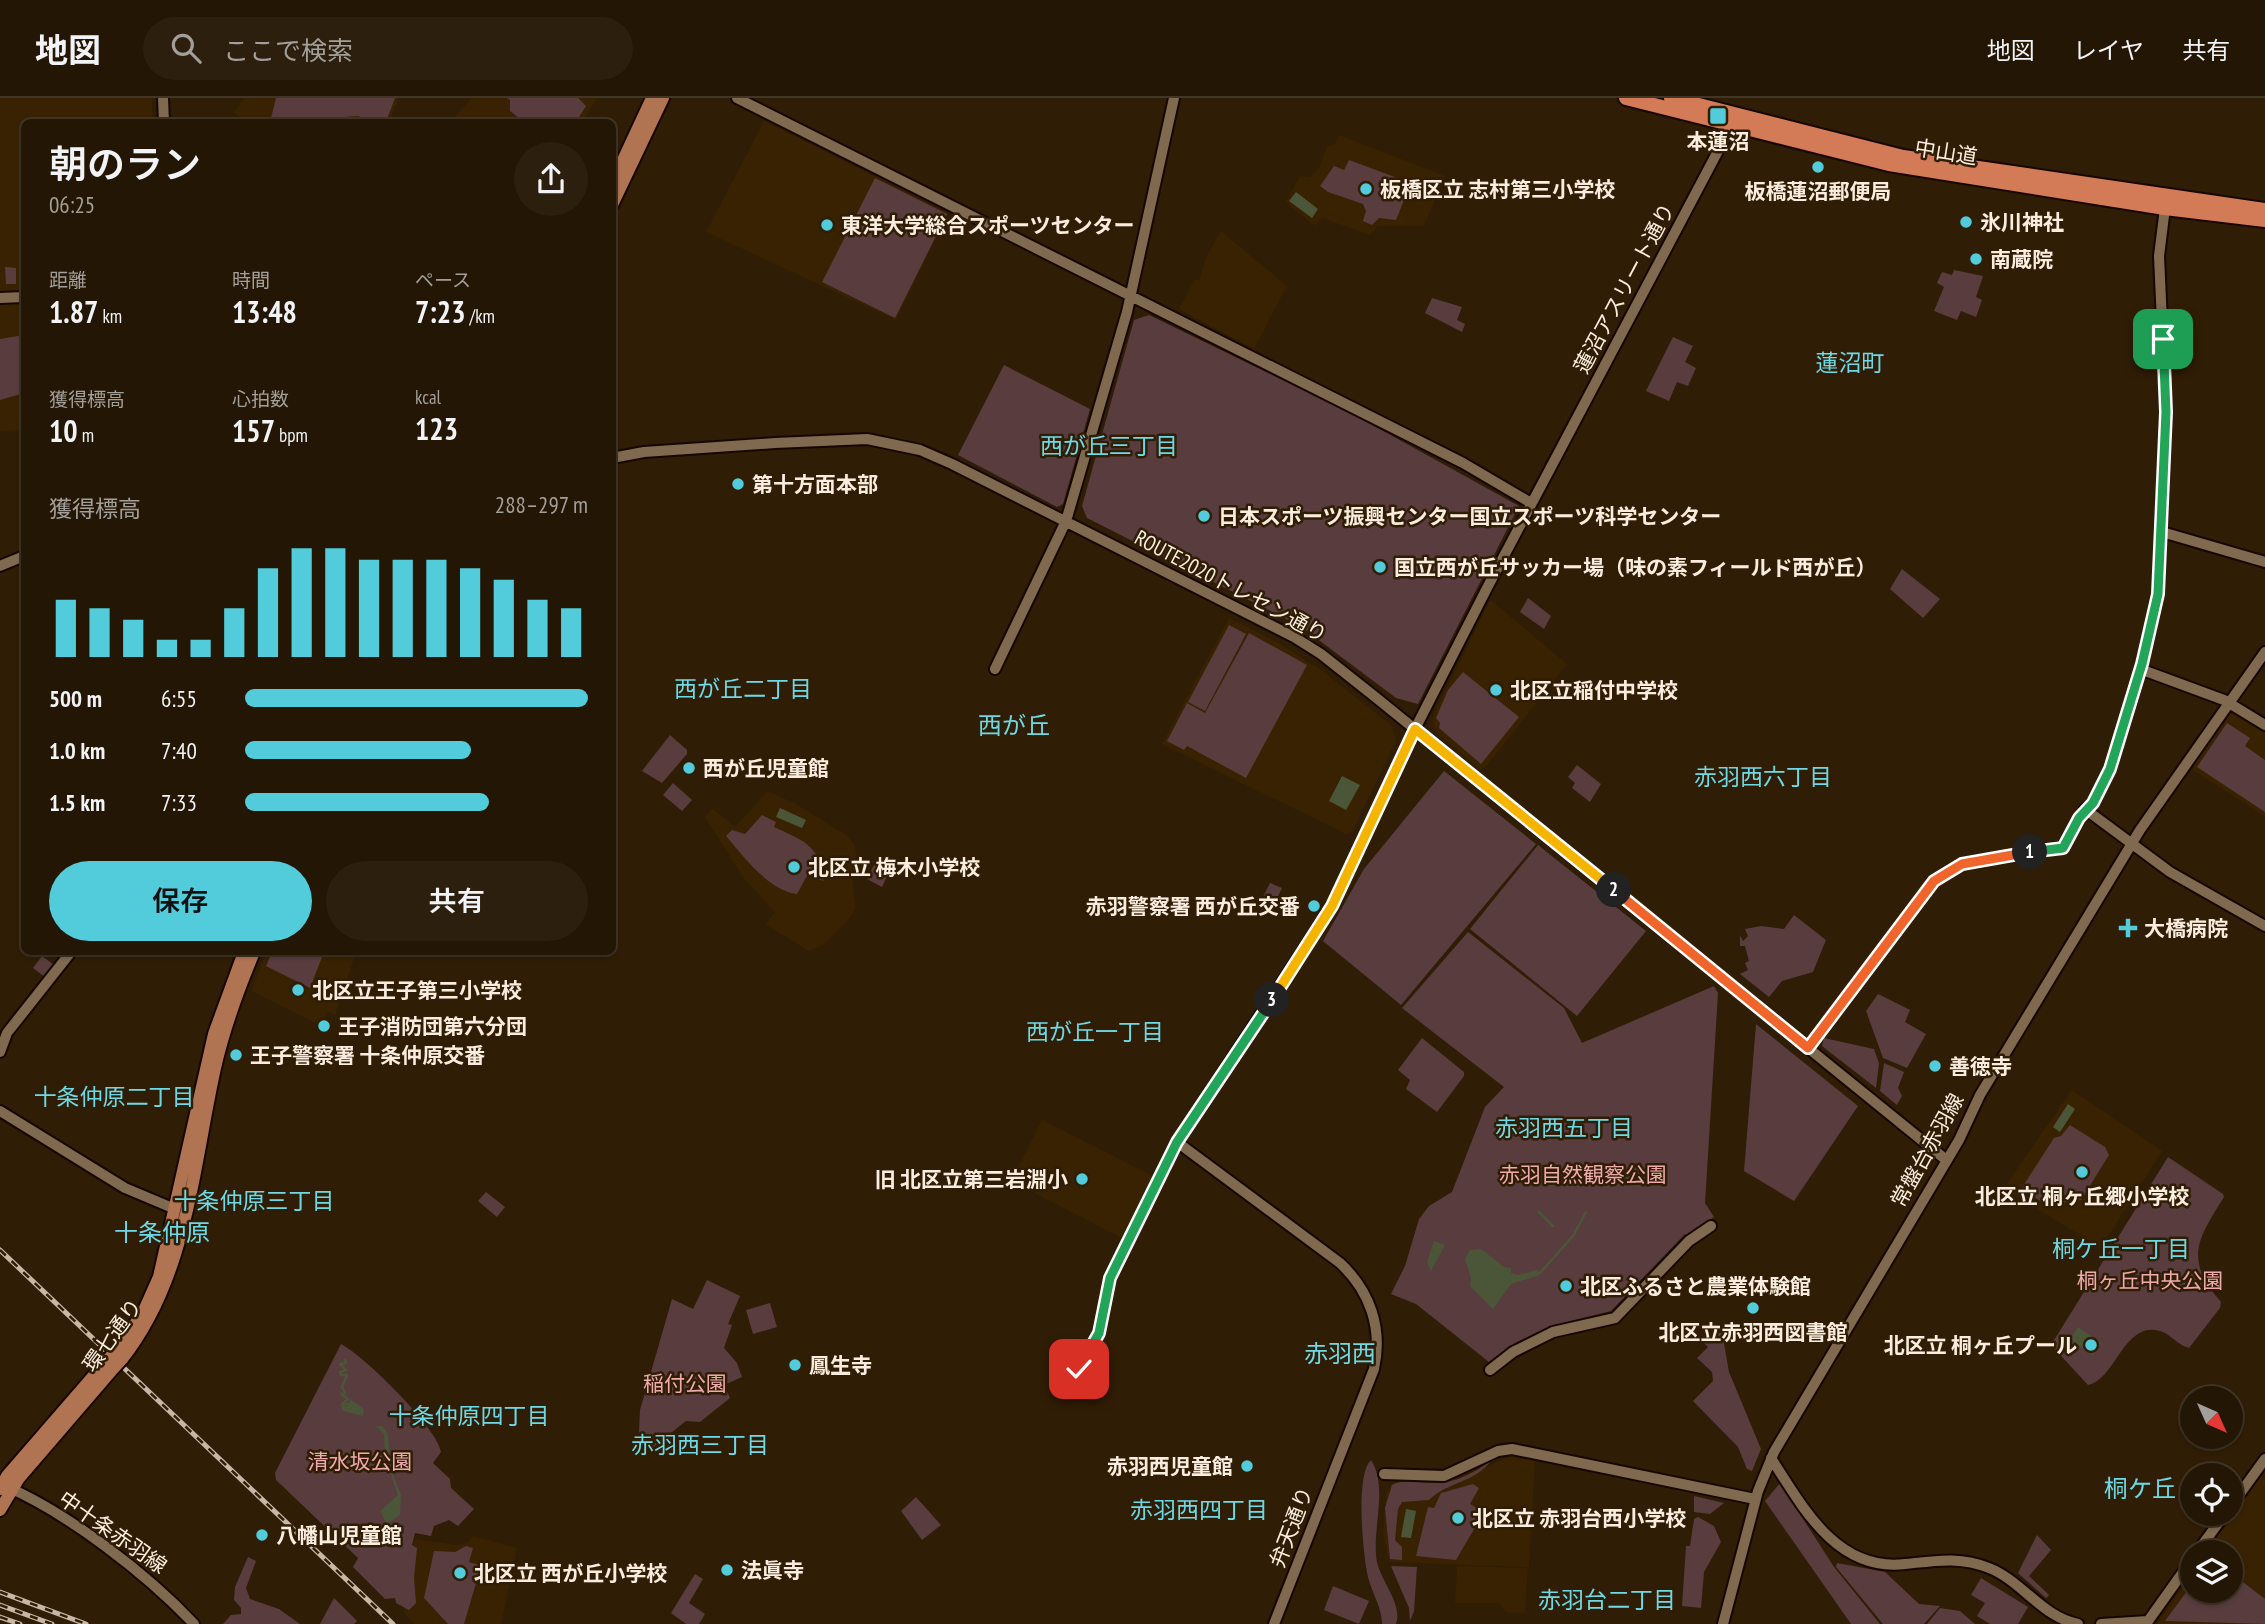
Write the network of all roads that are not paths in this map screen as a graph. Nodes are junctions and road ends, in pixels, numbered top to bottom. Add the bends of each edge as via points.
1 (163, 98) edge
2 (652, 98) edge
3 (663, 98) edge
4 (737, 98) edge
5 (1174, 98) edge
6 (1626, 98) edge
7 (1671, 98) edge
8 (164, 119) edge
9 (1731, 119) junction
10 (616, 175) edge
11 (616, 197) edge
12 (2165, 208) junction
13 (2265, 210) edge
14 (2265, 220) edge
15 (1130, 296) junction
16 (0, 298) edge
17 (21, 298) edge
18 (616, 451) edge
19 (640, 453) junction
20 (616, 458) edge
21 (1531, 503) junction
22 (1066, 521) junction
23 (2162, 532) junction
24 (21, 557) edge
25 (2265, 562) edge
26 (0, 566) edge
27 (2265, 652) edge
28 (995, 669) dead end
29 (2140, 669) junction
30 (2230, 703) junction
31 (2265, 725) edge
32 (1415, 729) junction
33 (2085, 809) junction
34 (2133, 843) junction
35 (2265, 926) edge
36 (69, 955) edge
37 (243, 955) edge
38 (253, 955) edge
39 (1808, 1048) junction
40 (0, 1052) edge
41 (0, 1111) edge
42 (1177, 1142) junction
43 (1945, 1159) junction
44 (175, 1209) junction
45 (1711, 1226) dead end
46 (118, 1356) junction
47 (1079, 1369) dead end
48 (1490, 1370) dead end
49 (1771, 1458) junction
50 (2264, 1462) edge
51 (1384, 1474) dead end
52 (3, 1486) edge
53 (2243, 1490) edge
54 (1755, 1499) junction
55 (0, 1510) edge
56 (2180, 1576) edge
57 (2147, 1622) edge
58 (194, 1624) edge
59 (1275, 1624) edge
60 (1723, 1624) edge
61 (2078, 1624) edge
62 (2101, 1624) edge

1 - 8 street
2 - 10 main road
3 - 11 main road
4 - 15 street
5 - 15 street
6 - 9 highway, 中山道
7 - 9 highway, 中山道
9 - 12 highway, 中山道 via 1889,164
9 - 13 highway, 中山道 via 1903,157
9 - 21 street, 蓮沼アスリート通り
12 - 14 highway, 中山道
12 - 23 street via 2159,256 2166,412
15 - 21 street via 1463,463
15 - 22 street
16 - 17 street
18 - 19 street, ROUTE2020トレセン通り
19 - 20 street, ROUTE2020トレセン通り
19 - 22 street, ROUTE2020トレセン通り via 814,440 885,441 935,456
21 - 32 street, 蓮沼アスリート通り
22 - 28 street
22 - 32 street, ROUTE2020トレセン通り via 1308,645
23 - 25 street
23 - 29 street via 2158,594
24 - 26 street
27 - 30 street, 常盤台赤羽線
29 - 30 street
29 - 33 street via 2110,769 2093,803
30 - 31 street
30 - 34 street, 常盤台赤羽線
32 - 39 street, ROUTE2020トレセン通り
32 - 42 street, 蓮沼アスリート通り via 1311,942
33 - 34 street
33 - 39 street via 2063,848 1962,864 1934,881
34 - 35 street via 2170,872
34 - 43 street, 常盤台赤羽線
36 - 40 street via 7,1033
37 - 44 main road, 環七通り via 214,1034
38 - 46 main road, 環七通り via 223,1035 170,1275 150,1320
39 - 43 street, ROUTE2020トレセン通り
41 - 44 street via 125,1188
42 - 47 street, 蓮沼アスリート通り via 1110,1278 1099,1333
42 - 59 street, 弁天通り via 1340,1263 1366,1296 1376,1328 1376,1360
43 - 49 street, 常盤台赤羽線
44 - 46 main road, 環七通り via 152,1296
45 - 48 street via 1689,1241 1615,1318 1553,1332 1513,1352
46 - 52 main road, 環七通り, bridge
49 - 54 street, 常盤台赤羽線
49 - 61 street via 1816,1526 1848,1551 1881,1565 1951,1559 1987,1567 2010,1577 2058,1617
50 - 53 street
51 - 54 street via 1444,1476 1498,1451 1512,1450
52 - 55 main road, 環七通り
52 - 58 street, 中十条赤羽線 via 143,1574
54 - 60 street, 常盤台赤羽線
56 - 57 street
57 - 62 street

